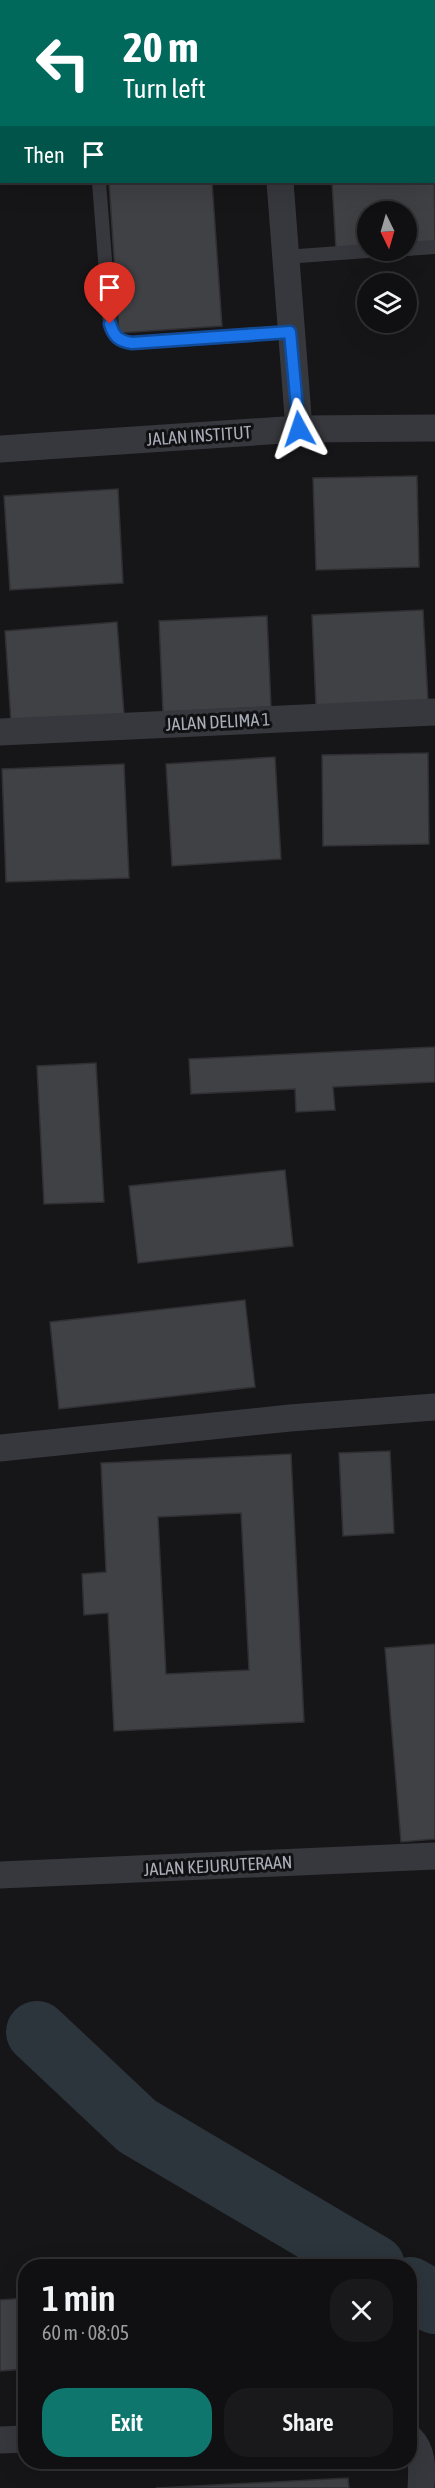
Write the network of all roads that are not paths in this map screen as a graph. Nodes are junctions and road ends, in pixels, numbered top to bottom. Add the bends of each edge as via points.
1 (99, 183) edge
2 (280, 183) edge
3 (435, 247) edge
4 (417, 248) edge
5 (357, 252) edge
6 (285, 257) junction
7 (290, 332) junction
8 (299, 429) junction
9 (435, 429) edge
10 (0, 449) edge
11 (435, 712) edge
12 (0, 732) edge
13 (435, 1407) edge
14 (0, 1448) edge
15 (435, 1856) edge
16 (0, 1875) edge
17 (18, 2439) edge
18 (0, 2440) edge
19 (417, 2445) edge
20 (421, 2488) edge

1 - 7 lane via 110,324 121,341
2 - 6 street
3 - 4 lane
5 - 6 lane
6 - 7 street
7 - 8 street
8 - 9 street, JALAN INSTITUT
8 - 10 street, JALAN INSTITUT
11 - 12 street, JALAN DELIMA 1
13 - 14 street
15 - 16 street, JALAN KEJURUTERAAN
17 - 18 street
19 - 20 street via 422,2464

